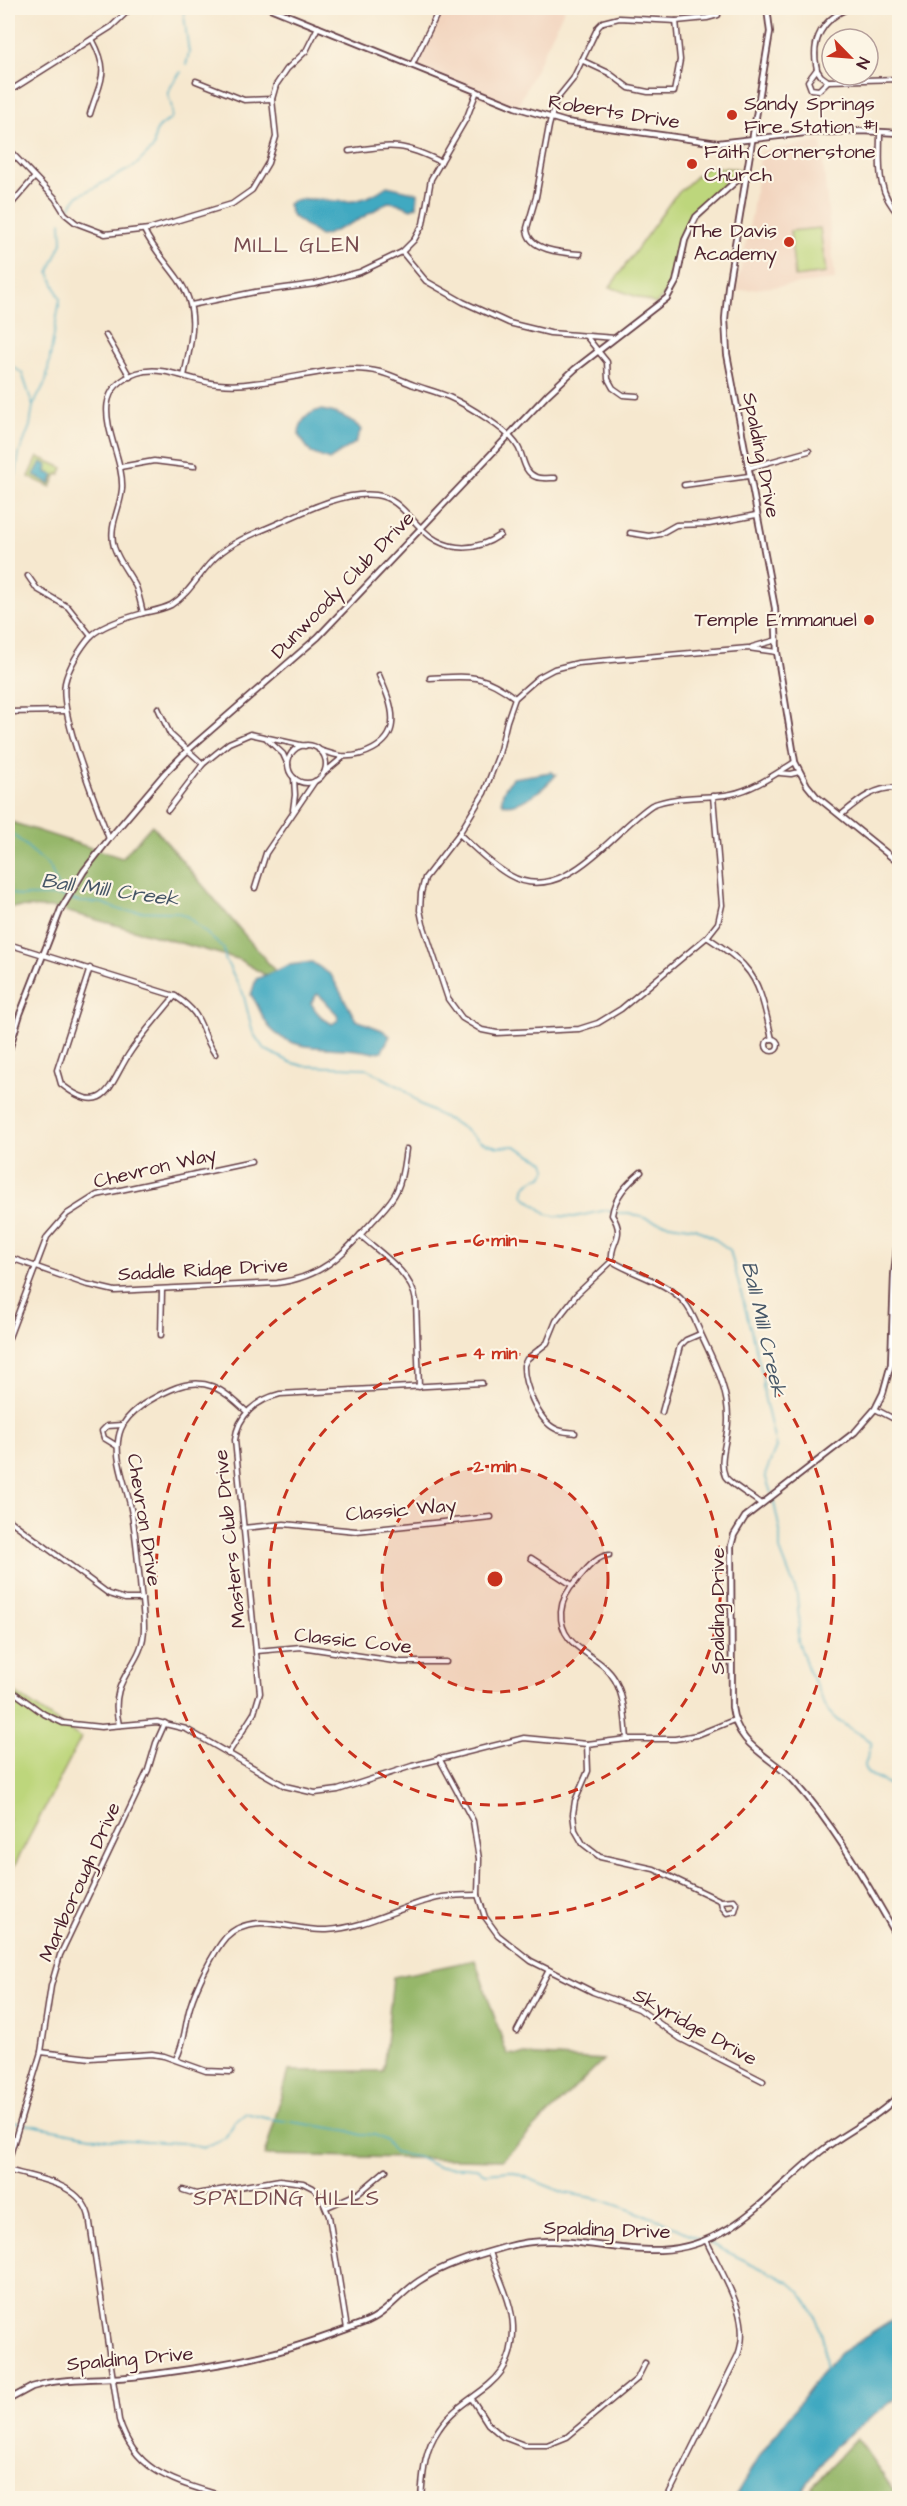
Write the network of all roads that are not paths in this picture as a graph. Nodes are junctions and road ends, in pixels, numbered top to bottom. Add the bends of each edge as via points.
1 (131, 8) edge
2 (270, 8) edge
3 (440, 8) edge
4 (767, 8) edge
5 (849, 8) edge
6 (718, 15) dead end
7 (676, 21) junction
8 (318, 26) junction
9 (92, 39) junction
10 (581, 60) junction
11 (412, 65) junction
12 (816, 69) junction
13 (820, 75) edge
14 (900, 79) edge
15 (880, 80) edge
16 (196, 81) dead end
17 (822, 87) edge
18 (477, 91) junction
19 (8, 92) edge
20 (272, 99) junction
21 (90, 114) dead end
22 (550, 120) junction
23 (880, 132) junction
24 (900, 133) edge
25 (752, 140) junction
26 (8, 149) edge
27 (349, 151) dead end
28 (441, 162) junction
29 (34, 178) junction
30 (746, 178) junction
31 (8, 208) edge
32 (900, 216) edge
33 (144, 230) junction
34 (402, 252) junction
35 (580, 254) dead end
36 (191, 305) junction
37 (106, 335) dead end
38 (586, 336) junction
39 (619, 338) junction
40 (599, 352) junction
41 (184, 376) junction
42 (130, 377) junction
43 (637, 396) dead end
44 (509, 436) junction
45 (809, 451) dead end
46 (194, 466) dead end
47 (120, 467) junction
48 (748, 468) junction
49 (749, 476) junction
50 (555, 478) dead end
51 (684, 485) dead end
52 (756, 515) junction
53 (420, 529) junction
54 (630, 533) dead end
55 (500, 535) dead end
56 (28, 576) dead end
57 (143, 613) junction
58 (91, 636) junction
59 (777, 640) junction
60 (748, 648) junction
61 (777, 652) junction
62 (379, 675) dead end
63 (430, 678) dead end
64 (515, 698) junction
65 (158, 708) dead end
66 (66, 711) junction
67 (8, 712) edge
68 (266, 738) junction
69 (305, 746) junction
70 (188, 750) junction
71 (319, 750) junction
72 (343, 756) junction
73 (795, 762) junction
74 (202, 765) junction
75 (288, 765) junction
76 (799, 772) junction
77 (324, 773) junction
78 (779, 773) junction
79 (294, 778) junction
80 (315, 781) junction
81 (900, 788) edge
82 (713, 796) junction
83 (168, 810) dead end
84 (293, 811) junction
85 (841, 815) junction
86 (459, 834) junction
87 (109, 839) junction
88 (900, 864) edge
89 (255, 888) dead end
90 (707, 937) junction
91 (8, 944) edge
92 (43, 953) junction
93 (90, 968) junction
94 (175, 996) junction
95 (772, 1039) dead end
96 (8, 1053) edge
97 (215, 1054) dead end
98 (406, 1149) dead end
99 (252, 1162) dead end
100 (641, 1172) dead end
101 (900, 1219) edge
102 (360, 1235) junction
103 (8, 1257) edge
104 (612, 1261) junction
105 (35, 1265) junction
106 (162, 1290) junction
107 (892, 1332) junction
108 (700, 1334) junction
109 (900, 1334) edge
110 (161, 1335) dead end
111 (8, 1340) edge
112 (482, 1383) dead end
113 (419, 1387) junction
114 (875, 1409) junction
115 (247, 1412) junction
116 (662, 1412) dead end
117 (900, 1422) edge
118 (122, 1425) junction
119 (575, 1432) dead end
120 (117, 1446) junction
121 (761, 1504) junction
122 (490, 1516) dead end
123 (8, 1519) edge
124 (243, 1528) junction
125 (609, 1554) dead end
126 (531, 1558) dead end
127 (572, 1585) junction
128 (142, 1599) junction
129 (257, 1651) junction
130 (446, 1662) dead end
131 (8, 1688) edge
132 (734, 1720) junction
133 (165, 1723) junction
134 (119, 1725) junction
135 (627, 1739) junction
136 (587, 1744) junction
137 (228, 1754) junction
138 (439, 1758) junction
139 (478, 1895) junction
140 (721, 1901) junction
141 (900, 1941) edge
142 (549, 1970) junction
143 (517, 2031) dead end
144 (41, 2052) junction
145 (176, 2060) junction
146 (231, 2072) dead end
147 (763, 2081) dead end
148 (900, 2094) edge
149 (8, 2162) edge
150 (8, 2170) edge
151 (386, 2170) dead end
152 (183, 2190) dead end
153 (327, 2207) junction
154 (706, 2240) junction
155 (490, 2252) junction
156 (347, 2329) junction
157 (645, 2363) dead end
158 (112, 2379) junction
159 (472, 2399) junction
160 (8, 2400) edge
161 (228, 2499) edge
162 (421, 2499) edge
163 (666, 2499) edge

1 - 9 street
2 - 8 street, Roberts Drive
3 - 11 street
4 - 25 street, Spalding Drive via 770,32
5 - 12 street via 832,16 821,28
6 - 7 street
7 - 10 street via 611,19 598,27
7 - 10 street via 680,60 674,92 629,88
8 - 11 street, Roberts Drive
8 - 20 street via 306,51 280,77
9 - 19 street
9 - 21 street via 103,70
10 - 22 street via 556,100
11 - 18 street, Roberts Drive
12 - 13 street
12 - 17 street via 808,81 811,89
14 - 15 street
16 - 20 street via 244,100
18 - 22 street, Roberts Drive
18 - 28 street
20 - 33 street via 276,137 268,163 252,190 232,204
22 - 25 street, Roberts Drive via 709,142
22 - 35 street via 526,233 531,241 547,249
23 - 24 street, Roberts Drive
23 - 25 street, Roberts Drive via 805,132
23 - 32 street via 881,187 886,201
25 - 30 street, Spalding Drive
26 - 29 street
27 - 28 street via 397,146 415,149
28 - 34 street via 431,179 423,224
29 - 31 street
29 - 33 street via 56,198 65,214 84,227 105,234
30 - 39 street, Dunwoody Club Drive via 736,180 696,217 685,240 671,294
30 - 48 street, Spalding Drive via 725,319 727,354
33 - 36 street via 182,284
34 - 36 street via 360,272 315,284
34 - 38 street via 426,281 463,302 509,323 550,333
36 - 41 street via 193,334
37 - 42 street
38 - 39 street
38 - 40 street
39 - 40 street, Dunwoody Club Drive
40 - 43 street via 608,362 608,378 613,388 623,395
40 - 44 street, Dunwoody Club Drive via 561,381
41 - 42 street via 144,372
41 - 44 street via 233,384 334,371 381,372 449,397
42 - 47 street via 117,387 106,411
44 - 50 street via 527,470 537,477
44 - 53 street, Dunwoody Club Drive
45 - 48 street
46 - 47 street via 154,461
47 - 57 street via 122,491 113,538
48 - 49 street, Spalding Drive
49 - 51 street
49 - 52 street, Spalding Drive
52 - 54 street via 709,524 676,525 649,536
52 - 59 street, Spalding Drive via 775,608
53 - 55 street via 440,543 463,548
53 - 57 street via 399,506 378,495 320,505 235,543 216,556 179,599 162,609
53 - 70 street, Dunwoody Club Drive via 318,637
56 - 58 street via 37,589 68,607
57 - 58 street
58 - 66 street via 65,682
59 - 60 street
59 - 61 street, Spalding Drive
60 - 61 street
60 - 64 street via 569,664 539,677
61 - 73 street, Spalding Drive
62 - 72 street via 390,700 393,724 389,736 372,750
63 - 64 street via 480,678
64 - 86 street via 491,777
65 - 70 street via 170,734
66 - 67 street
66 - 87 street
68 - 69 street
68 - 74 street via 249,734 229,743
68 - 75 street via 283,754
69 - 71 street
69 - 75 street via 293,752
70 - 74 street
70 - 87 street, Dunwoody Club Drive
71 - 72 street
71 - 77 street via 326,762
72 - 77 street
73 - 76 street, Spalding Drive
73 - 78 street
74 - 83 street
75 - 79 street
76 - 78 street
76 - 85 street, Spalding Drive via 816,796
77 - 80 street
78 - 82 street via 737,792
79 - 80 street via 304,783
79 - 84 street
80 - 84 street
81 - 85 street via 875,791
82 - 86 street via 652,805 575,871 547,882 528,882 510,876
82 - 90 street via 722,905 718,923
84 - 89 street via 262,861
85 - 88 street, Spalding Drive
86 - 90 street via 425,878 420,910 448,999 462,1018 482,1030 538,1032 579,1029 598,1023 621,1009
87 - 92 street, Dunwoody Club Drive via 71,889
90 - 95 street via 752,975
91 - 92 street
92 - 93 street
92 - 96 street, Dunwoody Club Drive
93 - 94 street
93 - 94 street via 57,1070 61,1084 83,1097 97,1098 110,1090 131,1050
94 - 97 street via 198,1017
98 - 102 street, Saddle Ridge Drive via 395,1194
99 - 105 street, Chevron Way via 97,1195 56,1225
100 - 104 street via 622,1189 612,1212 619,1232
101 - 107 street, Spalding Drive
102 - 106 street, Saddle Ridge Drive via 332,1263 295,1281
102 - 113 street via 405,1276 413,1289
103 - 105 street, Saddle Ridge Drive
104 - 108 street via 677,1295 689,1309
104 - 119 street via 577,1294 556,1321 547,1343 524,1365 530,1395 544,1419 555,1429
105 - 106 street, Saddle Ridge Drive via 102,1289
105 - 111 street, Chevron Way
106 - 110 street
107 - 109 street
107 - 114 street, Spalding Drive via 889,1376
108 - 116 street via 680,1347
108 - 121 street via 727,1401 725,1476
112 - 113 street
113 - 115 street via 280,1394 262,1400
114 - 117 street
114 - 121 street, Spalding Drive via 855,1432
115 - 118 street via 220,1388 193,1383 168,1391 135,1411
115 - 124 street, Masters Club Drive via 238,1425 235,1440
118 - 120 street, Chevron Drive
118 - 120 street via 107,1426 102,1431 104,1438
120 - 128 street, Chevron Drive via 131,1508
121 - 132 street, Spalding Drive via 740,1523 731,1546
122 - 124 street, Classic Way via 356,1531 284,1524
123 - 128 street via 109,1594
124 - 129 street, Masters Club Drive
125 - 127 street via 598,1558
126 - 127 street
127 - 135 street via 561,1607 563,1629 573,1645 606,1667 614,1678 623,1702
128 - 134 street, Chevron Drive via 144,1639 119,1687
129 - 130 street, Classic Cove via 301,1647 401,1662
129 - 137 street, Masters Club Drive via 259,1700
131 - 134 street via 63,1723
132 - 135 street via 685,1738
132 - 141 street via 747,1742 789,1776 835,1834
133 - 134 street
133 - 137 street via 194,1732
133 - 144 street, Marlborough Drive via 148,1770 60,1955
135 - 136 street
136 - 138 street via 524,1738
136 - 140 street via 588,1770 573,1814 575,1830 583,1844 600,1857 654,1869
137 - 138 street via 285,1786 315,1793 338,1790
138 - 139 street, Skyridge Drive via 473,1821 479,1859
139 - 142 street, Skyridge Drive via 485,1917 498,1935 520,1954
139 - 145 street via 435,1898 338,1929 310,1930 262,1923 238,1929 219,1946 194,1996
140 - 140 street via 734,1900 735,1911 727,1913
142 - 143 street
142 - 147 street, Skyridge Drive via 639,2009 681,2039
144 - 145 street via 90,2058 152,2054
144 - 149 street, Marlborough Drive
145 - 146 street via 206,2071
148 - 154 street, Spalding Drive via 820,2152 746,2218
150 - 158 street via 68,2188 85,2205
151 - 153 street via 359,2193
152 - 153 street via 196,2194 291,2180 313,2188
153 - 156 street
154 - 155 street, Spalding Drive via 657,2250 554,2240
154 - 163 street via 740,2313 742,2340
155 - 156 street, Spalding Drive via 429,2274 378,2315
155 - 159 street via 510,2310 512,2339 499,2374
156 - 158 street, Spalding Drive via 255,2358
157 - 159 street via 634,2382 567,2437 547,2445 524,2445 503,2437 488,2424
158 - 160 street, Spalding Drive via 47,2383
158 - 161 street via 122,2431 140,2459 169,2479
159 - 162 street via 445,2421 434,2436 425,2460

